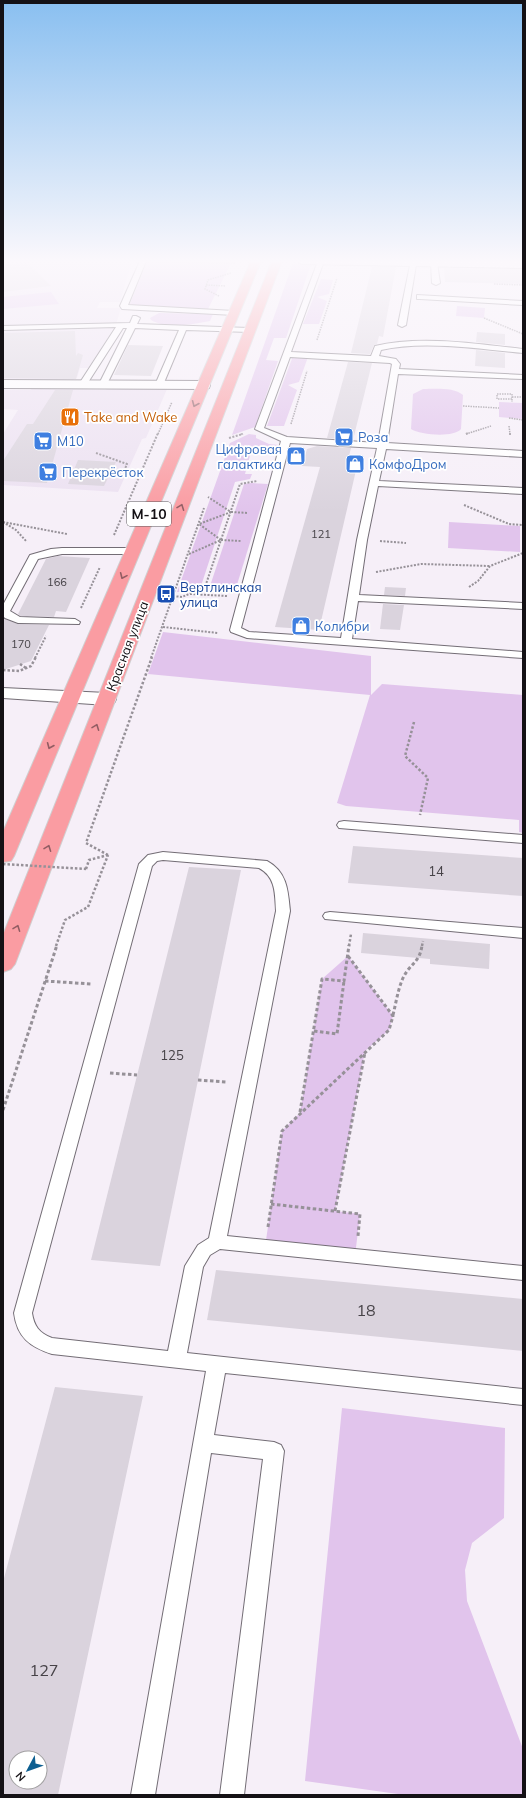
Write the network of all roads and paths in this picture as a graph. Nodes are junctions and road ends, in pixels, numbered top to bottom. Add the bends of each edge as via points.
1 (108, 345) edge
2 (122, 345) edge
3 (176, 345) edge
4 (220, 345) edge
5 (244, 345) edge
6 (289, 345) edge
7 (392, 345) edge
8 (450, 345) edge
9 (523, 351) edge
10 (286, 354) junction
11 (374, 358) junction
12 (394, 371) junction
13 (523, 376) edge
14 (3, 384) edge
15 (83, 384) junction
16 (103, 384) junction
17 (159, 384) junction
18 (180, 385) junction
19 (204, 385) junction
20 (523, 397) edge
21 (512, 398) junction
22 (512, 402) dead end
23 (463, 406) dead end
24 (499, 408) dead end
25 (509, 418) dead end
26 (523, 420) edge
27 (491, 426) dead end
28 (509, 426) dead end
29 (231, 431) dead end
30 (510, 436) dead end
31 (466, 437) dead end
32 (228, 438) dead end
33 (286, 440) junction
34 (382, 446) junction
35 (96, 453) dead end
36 (523, 454) edge
37 (142, 472) junction
38 (252, 481) dead end
39 (373, 483) junction
40 (523, 491) edge
41 (460, 503) dead end
42 (231, 512) junction
43 (3, 522) edge
44 (199, 524) junction
45 (523, 525) edge
46 (69, 535) dead end
47 (221, 540) junction
48 (362, 540) junction
49 (406, 543) dead end
50 (108, 550) junction
51 (134, 551) junction
52 (523, 553) edge
53 (188, 554) junction
54 (34, 557) junction
55 (490, 566) junction
56 (354, 583) junction
57 (189, 594) junction
58 (174, 596) junction
59 (223, 596) dead end
60 (353, 598) junction
61 (449, 602) junction
62 (523, 606) edge
63 (75, 622) junction
64 (163, 627) junction
65 (246, 635) junction
66 (346, 642) junction
67 (523, 655) edge
68 (20, 664) dead end
69 (26, 668) junction
70 (3, 670) edge
71 (3, 693) edge
72 (71, 697) junction
73 (107, 699) junction
74 (414, 722) dead end
75 (344, 826) dead end
76 (417, 831) junction
77 (523, 839) edge
78 (108, 855) junction
79 (3, 856) edge
80 (3, 864) edge
81 (330, 916) dead end
82 (353, 918) junction
83 (425, 924) junction
84 (523, 933) edge
85 (348, 956) junction
86 (3, 964) edge
87 (45, 981) junction
88 (344, 981) junction
89 (113, 986) junction
90 (393, 1016) junction
91 (314, 1032) junction
92 (365, 1051) junction
93 (89, 1071) junction
94 (137, 1075) dead end
95 (198, 1080) dead end
96 (249, 1083) junction
97 (3, 1110) edge
98 (300, 1113) junction
99 (271, 1204) junction
100 (335, 1211) junction
101 (217, 1242) junction
102 (265, 1247) junction
103 (355, 1256) junction
104 (523, 1273) edge
105 (176, 1359) junction
106 (217, 1363) junction
107 (523, 1397) edge
108 (203, 1443) junction
109 (143, 1795) edge
110 (232, 1795) edge

1 - 15 lane
2 - 16 lane
3 - 17 lane
4 - 19 highway, Красная улица / М-10
73 -> 5 highway, Красная улица / М-10
6 - 10 lane
7 - 11 lane via 378,348
8 - 9 lane
10 - 11 lane
10 - 33 lane via 259,429
11 - 12 lane via 395,362
12 - 13 lane
12 - 34 lane
14 - 15 street
15 - 16 street
16 - 17 street
17 - 18 street
18 - 19 street
18 - 37 path
19 -> 51 highway, Красная улица / М-10
20 - 21 path
21 - 21 path via 497,399 497,394 512,394
21 - 22 path
23 - 24 path
25 - 26 path
27 - 31 path via 466,433
28 - 30 path
29 - 32 path
33 - 34 lane
33 - 65 lane via 235,630
34 - 36 lane
34 - 39 lane
35 - 37 path via 127,464 124,471
37 - 50 path
38 - 42 path via 240,484
39 - 40 lane
39 - 48 lane
41 - 45 path via 509,524
42 - 44 path
42 - 44 path via 208,497
42 - 47 path
43 - 46 path
43 - 54 path via 16,530 25,540 33,550
44 - 47 path
44 - 53 path
47 - 53 path
47 - 57 path via 205,587
48 - 49 path
48 - 56 lane
50 - 51 lane
50 - 54 lane via 51,552
50 - 63 path
51 -> 72 highway, Красная улица / М-10
52 - 55 path
53 - 58 path
54 - 63 lane via 5,611 18,620
55 - 56 path via 421,564 379,571
55 - 61 path via 478,581
56 - 60 lane
57 - 58 path via 182,597
57 - 59 path
58 - 64 path
60 - 61 lane
60 - 66 lane
61 - 62 lane
63 - 69 path via 58,627 47,634 31,666
64 - 65 path
64 - 78 path via 86,843
65 - 66 lane
66 - 67 lane
68 - 69 path
69 - 70 path via 19,671
71 - 72 street
72 - 73 street
72 -> 79 highway, Красная улица / М-10
86 -> 73 highway, Красная улица / М-10
74 - 76 path via 405,756 428,778
75 - 76 lane
76 - 77 lane
78 - 80 path, bridge via 89,860 86,870
78 - 87 path via 88,907 65,920
81 - 82 lane
82 - 83 lane
82 - 85 path
83 - 84 lane
83 - 90 path via 422,956 403,978
85 - 88 path
85 - 90 path
87 - 89 path
87 - 97 path
88 - 91 path via 322,979
88 - 91 path via 337,1034
89 - 93 lane
89 - 96 lane via 149,860 163,856 267,866 281,883 283,912
90 - 92 path via 389,1030
91 - 98 path
92 - 98 path
92 - 100 path
93 - 94 path
93 - 105 lane via 23,1312 25,1326 30,1334 47,1345
95 - 96 path
96 - 101 lane
98 - 99 path via 282,1131
99 - 100 path
99 - 102 path
100 - 103 path via 360,1214
101 - 102 lane
101 - 105 lane via 204,1250 194,1266
102 - 103 lane
103 - 104 lane
105 - 106 lane
106 - 107 lane
106 - 108 lane
108 - 109 lane
108 - 110 lane via 274,1451

